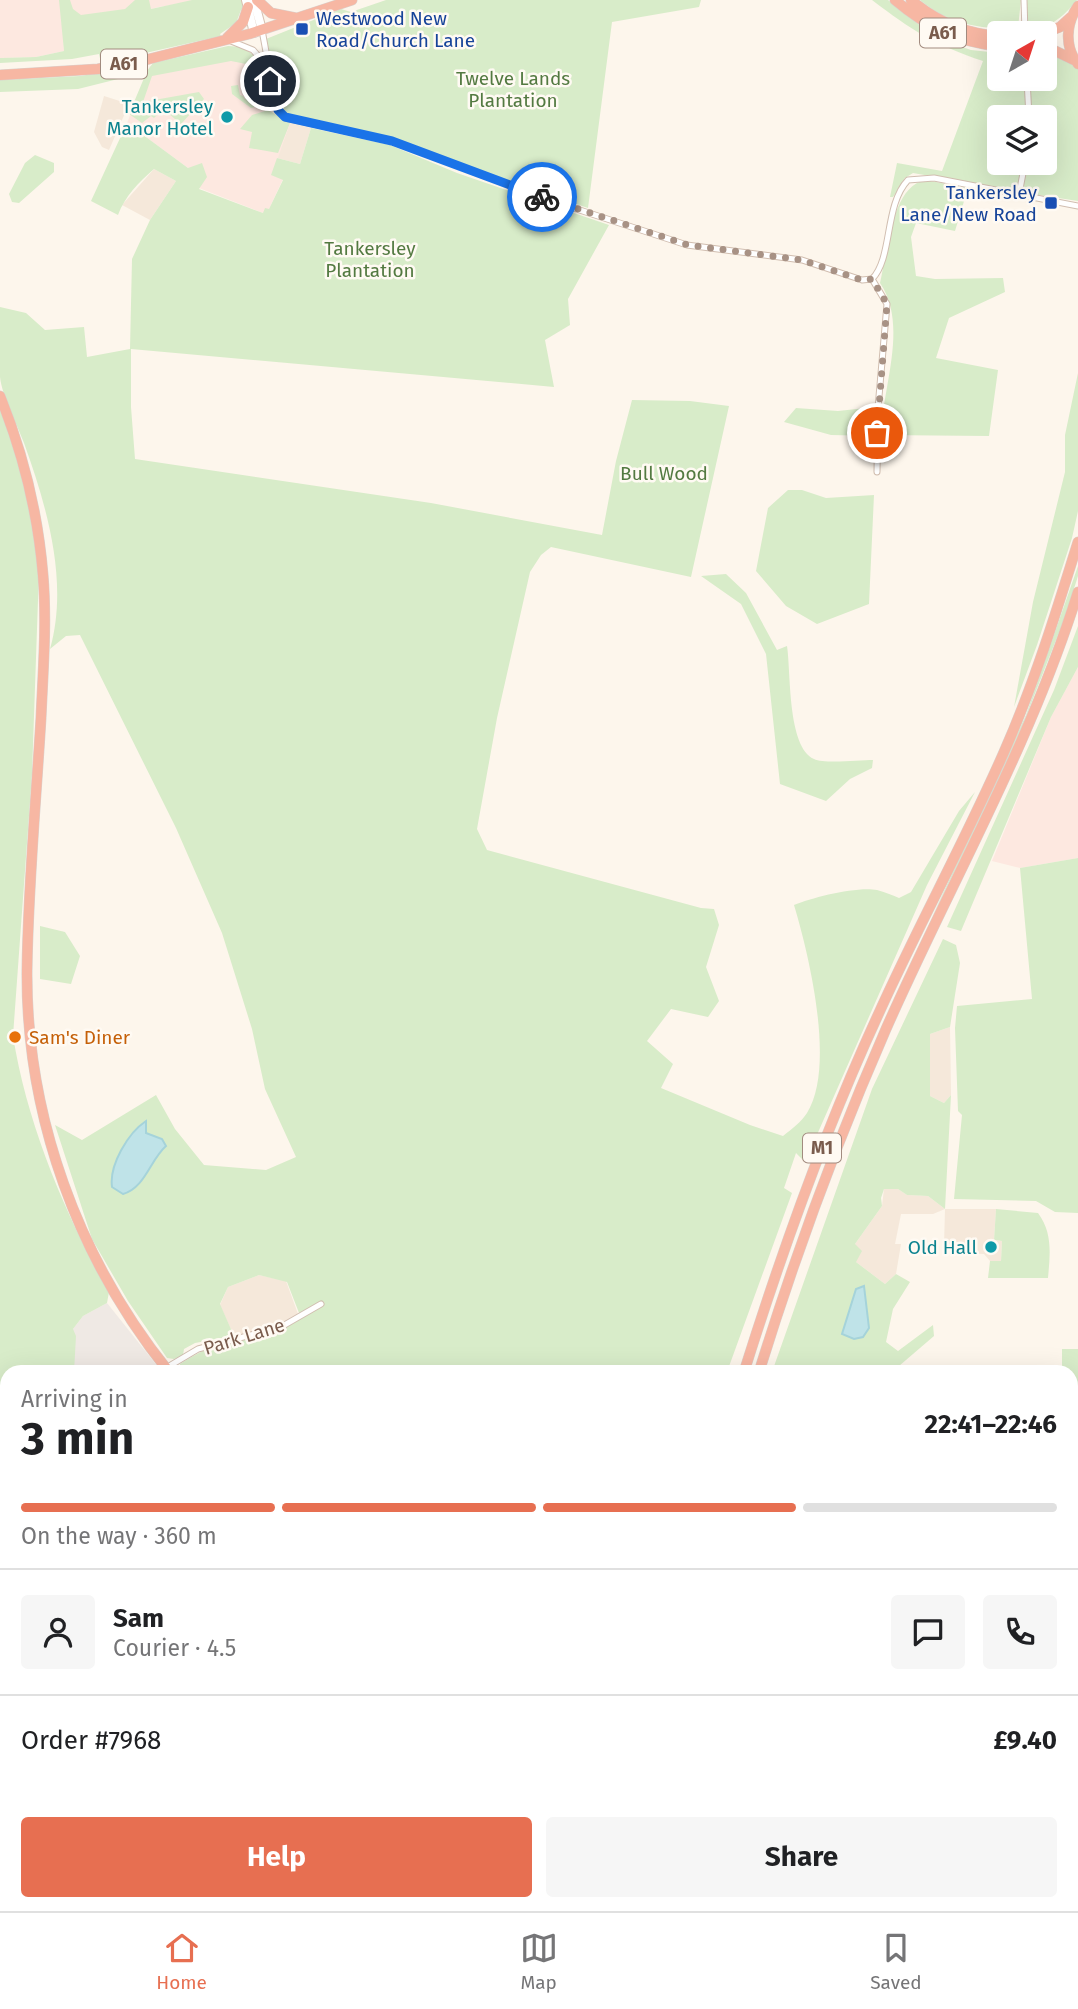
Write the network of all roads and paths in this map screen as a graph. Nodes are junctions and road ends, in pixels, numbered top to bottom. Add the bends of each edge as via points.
1 (352, 0) edge
2 (895, 0) edge
3 (911, 0) edge
4 (1024, 0) edge
5 (251, 2) edge
6 (1078, 6) edge
7 (1072, 16) junction
8 (297, 18) junction
9 (1025, 21) edge
10 (1057, 28) edge
11 (258, 31) junction
12 (987, 34) edge
13 (227, 40) junction
14 (987, 44) edge
15 (1057, 52) edge
16 (1076, 62) edge
17 (267, 67) junction
18 (0, 75) edge
19 (1023, 175) edge
20 (1019, 194) junction
21 (1078, 206) edge
22 (872, 279) junction
23 (0, 396) edge
24 (877, 472) dead end
25 (1078, 542) edge
26 (1078, 592) edge
27 (321, 1304) dead end
28 (164, 1365) edge
29 (174, 1365) edge
30 (746, 1365) edge
31 (761, 1365) edge

1 - 8 highway, A61
2 - 14 highway, A61 via 951,37
3 - 12 highway, A61 via 947,24
4 - 9 street
5 - 8 highway via 271,13
5 - 11 street
5 - 13 highway via 243,22
6 - 7 highway
7 - 10 highway
7 - 16 highway via 1068,40
8 - 11 highway, A61
11 - 13 highway, A61
11 - 17 street
13 - 17 street via 253,50
13 - 18 highway, A61 via 98,69
15 - 16 highway
17 - 22 street via 278,110 292,120 392,141 688,245 782,257
19 - 20 street
20 - 21 street
20 - 22 street via 934,178 908,180 896,198 880,266
22 - 24 street via 887,304
23 - 28 highway via 27,480 43,577 43,674 27,971 38,1087 57,1167 94,1256
25 - 30 highway, M1 via 1055,619 1004,752 840,1102
26 - 31 highway, M1 via 1019,753 929,936 839,1142
27 - 29 street, Park Lane via 281,1327 198,1349

